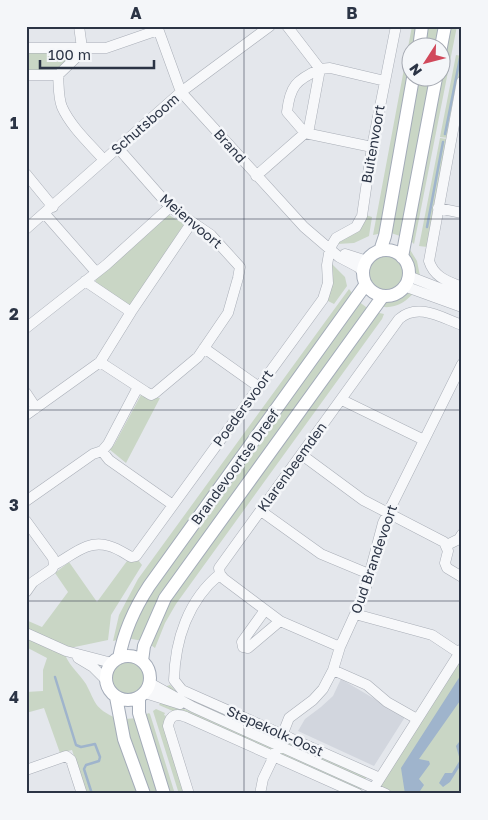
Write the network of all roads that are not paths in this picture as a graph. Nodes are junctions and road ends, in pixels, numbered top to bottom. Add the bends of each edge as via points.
1 (79, 26) edge
2 (270, 26) edge
3 (287, 26) edge
4 (396, 26) edge
5 (158, 28) edge
6 (26, 48) edge
7 (82, 48) junction
8 (320, 69) junction
9 (26, 75) edge
10 (58, 75) junction
11 (385, 81) junction
12 (462, 81) edge
13 (411, 88) edge
14 (434, 88) edge
15 (181, 92) junction
16 (305, 133) junction
17 (457, 133) edge
18 (118, 148) junction
19 (372, 148) junction
20 (104, 160) junction
21 (26, 174) edge
22 (256, 176) junction
23 (170, 207) junction
24 (438, 208) junction
25 (49, 210) junction
26 (462, 213) edge
27 (192, 222) junction
28 (26, 229) edge
29 (330, 248) junction
30 (380, 251) junction
31 (402, 257) junction
32 (96, 272) junction
33 (365, 272) junction
34 (85, 281) junction
35 (407, 281) junction
36 (462, 287) edge
37 (383, 296) junction
38 (462, 297) edge
39 (462, 307) edge
40 (131, 312) junction
41 (462, 325) edge
42 (26, 328) edge
43 (204, 348) junction
44 (100, 362) junction
45 (462, 364) edge
46 (458, 383) edge
47 (138, 387) junction
48 (259, 387) junction
49 (26, 394) edge
50 (342, 400) junction
51 (36, 408) junction
52 (26, 415) edge
53 (424, 440) junction
54 (102, 451) junction
55 (302, 455) junction
56 (26, 502) edge
57 (173, 505) junction
58 (260, 511) junction
59 (388, 513) junction
60 (26, 521) edge
61 (462, 534) edge
62 (447, 546) junction
63 (54, 565) junction
64 (220, 574) junction
65 (368, 574) junction
66 (462, 577) edge
67 (26, 592) edge
68 (265, 610) junction
69 (355, 614) junction
70 (280, 621) junction
71 (26, 633) edge
72 (340, 647) junction
73 (66, 650) junction
74 (461, 651) edge
75 (115, 660) junction
76 (142, 661) junction
77 (333, 670) junction
78 (106, 680) junction
79 (174, 680) joint
80 (145, 692) junction
81 (116, 697) junction
82 (417, 719) junction
83 (282, 734) junction
84 (278, 745) junction
85 (274, 756) junction
86 (26, 770) edge
87 (380, 778) junction
88 (372, 790) edge
89 (82, 794) edge
90 (144, 794) edge
91 (164, 794) edge
92 (189, 794) edge
93 (260, 794) edge
94 (358, 794) edge
95 (386, 794) edge

1 - 7 street
2 - 15 street, Schutsboom
3 - 8 street
4 - 11 street, Buitenvoort
5 - 7 street via 106,48
5 - 15 street, Brand
6 - 7 street
7 - 10 street
8 - 11 street via 330,68
8 - 16 street via 309,128
8 - 16 street via 292,87 288,99 287,112
9 - 10 street
10 - 20 street via 62,106 69,119
11 - 19 street, Buitenvoort
12 - 17 street
13 - 30 main road
14 - 31 main road
15 - 18 street, Schutsboom
15 - 22 street, Brand
16 - 19 street
16 - 22 street
17 - 24 street
18 - 20 street, Schutsboom
18 - 23 street, Meienvoort
19 - 29 street, Buitenvoort via 360,223 336,238
20 - 25 street, Schutsboom
21 - 25 street
22 - 29 street, Brand via 304,227
23 - 27 street, Meienvoort
23 - 32 street
24 - 26 street
24 - 36 street via 429,264 434,273
25 - 28 street, Schutsboom
25 - 32 street
27 - 40 street
27 - 43 street, Meienvoort via 211,235 240,267 228,314
29 - 33 street, Brand
29 - 48 street, Poedersvoort via 328,283 323,299
30 - 31 main road via 396,252
30 - 33 main road via 375,253
31 - 35 main road via 406,262
32 - 34 street
33 - 37 main road via 376,294
33 - 75 main road, Brandevoortse Dreef via 149,586 130,620
34 - 40 street
34 - 42 street
35 - 37 main road via 399,292
35 - 38 street
35 - 39 street
37 - 76 main road, Brandevoortse Dreef via 165,598 144,646
40 - 44 street
41 - 50 street, Klarenbeemden via 420,311 404,315
43 - 47 street, Meienvoort via 198,357 155,393 151,395
43 - 48 street
44 - 47 street
44 - 51 street
45 - 46 street, Oud Brandevoort
46 - 53 street, Oud Brandevoort
47 - 54 street
48 - 57 street, Poedersvoort
49 - 51 street
50 - 53 street
50 - 55 street, Klarenbeemden
51 - 52 street
53 - 59 street, Oud Brandevoort
54 - 56 street via 93,454
54 - 57 street via 108,460
55 - 58 street, Klarenbeemden
55 - 59 street via 363,500
57 - 63 street, Poedersvoort via 136,556 96,544 85,546
58 - 64 street, Klarenbeemden via 219,568
58 - 65 street via 321,554
59 - 62 street
59 - 65 street, Oud Brandevoort
60 - 63 street via 53,558
61 - 62 street
62 - 66 street via 447,568
63 - 67 street
64 - 68 street
64 - 79 street, Klarenbeemden via 212,580 183,625
65 - 69 street, Oud Brandevoort
68 - 70 street
68 - 70 street via 242,642 243,647 248,648
69 - 72 street, Oud Brandevoort
69 - 74 street via 432,635
70 - 72 street
71 - 73 street
72 - 77 street, Oud Brandevoort
73 - 75 street
73 - 78 street via 93,667
74 - 82 street
75 - 76 main road via 131,656
75 - 78 main road via 107,671
76 - 80 main road via 149,671
77 - 82 street via 367,685
77 - 83 street, Oud Brandevoort via 323,690 289,718
78 - 81 main road
79 - 83 street, Stepekolk-Oost via 182,690
80 - 81 main road via 131,701
80 - 84 street, Stepekolk-Oost via 193,707
80 - 91 main road via 139,713
81 - 90 main road via 124,739
82 - 87 street
83 - 84 street, Oud Brandevoort
83 - 87 street, Stepekolk-Oost
84 - 85 street, Oud Brandevoort
84 - 88 street, Stepekolk-Oost
85 - 92 street, Stepekolk-Oost via 186,717 173,716 168,726
85 - 93 street, Oud Brandevoort via 262,779
85 - 94 street, Stepekolk-Oost
86 - 89 street via 66,756 71,760
87 - 88 street
88 - 95 street, Stepekolk-Oost

